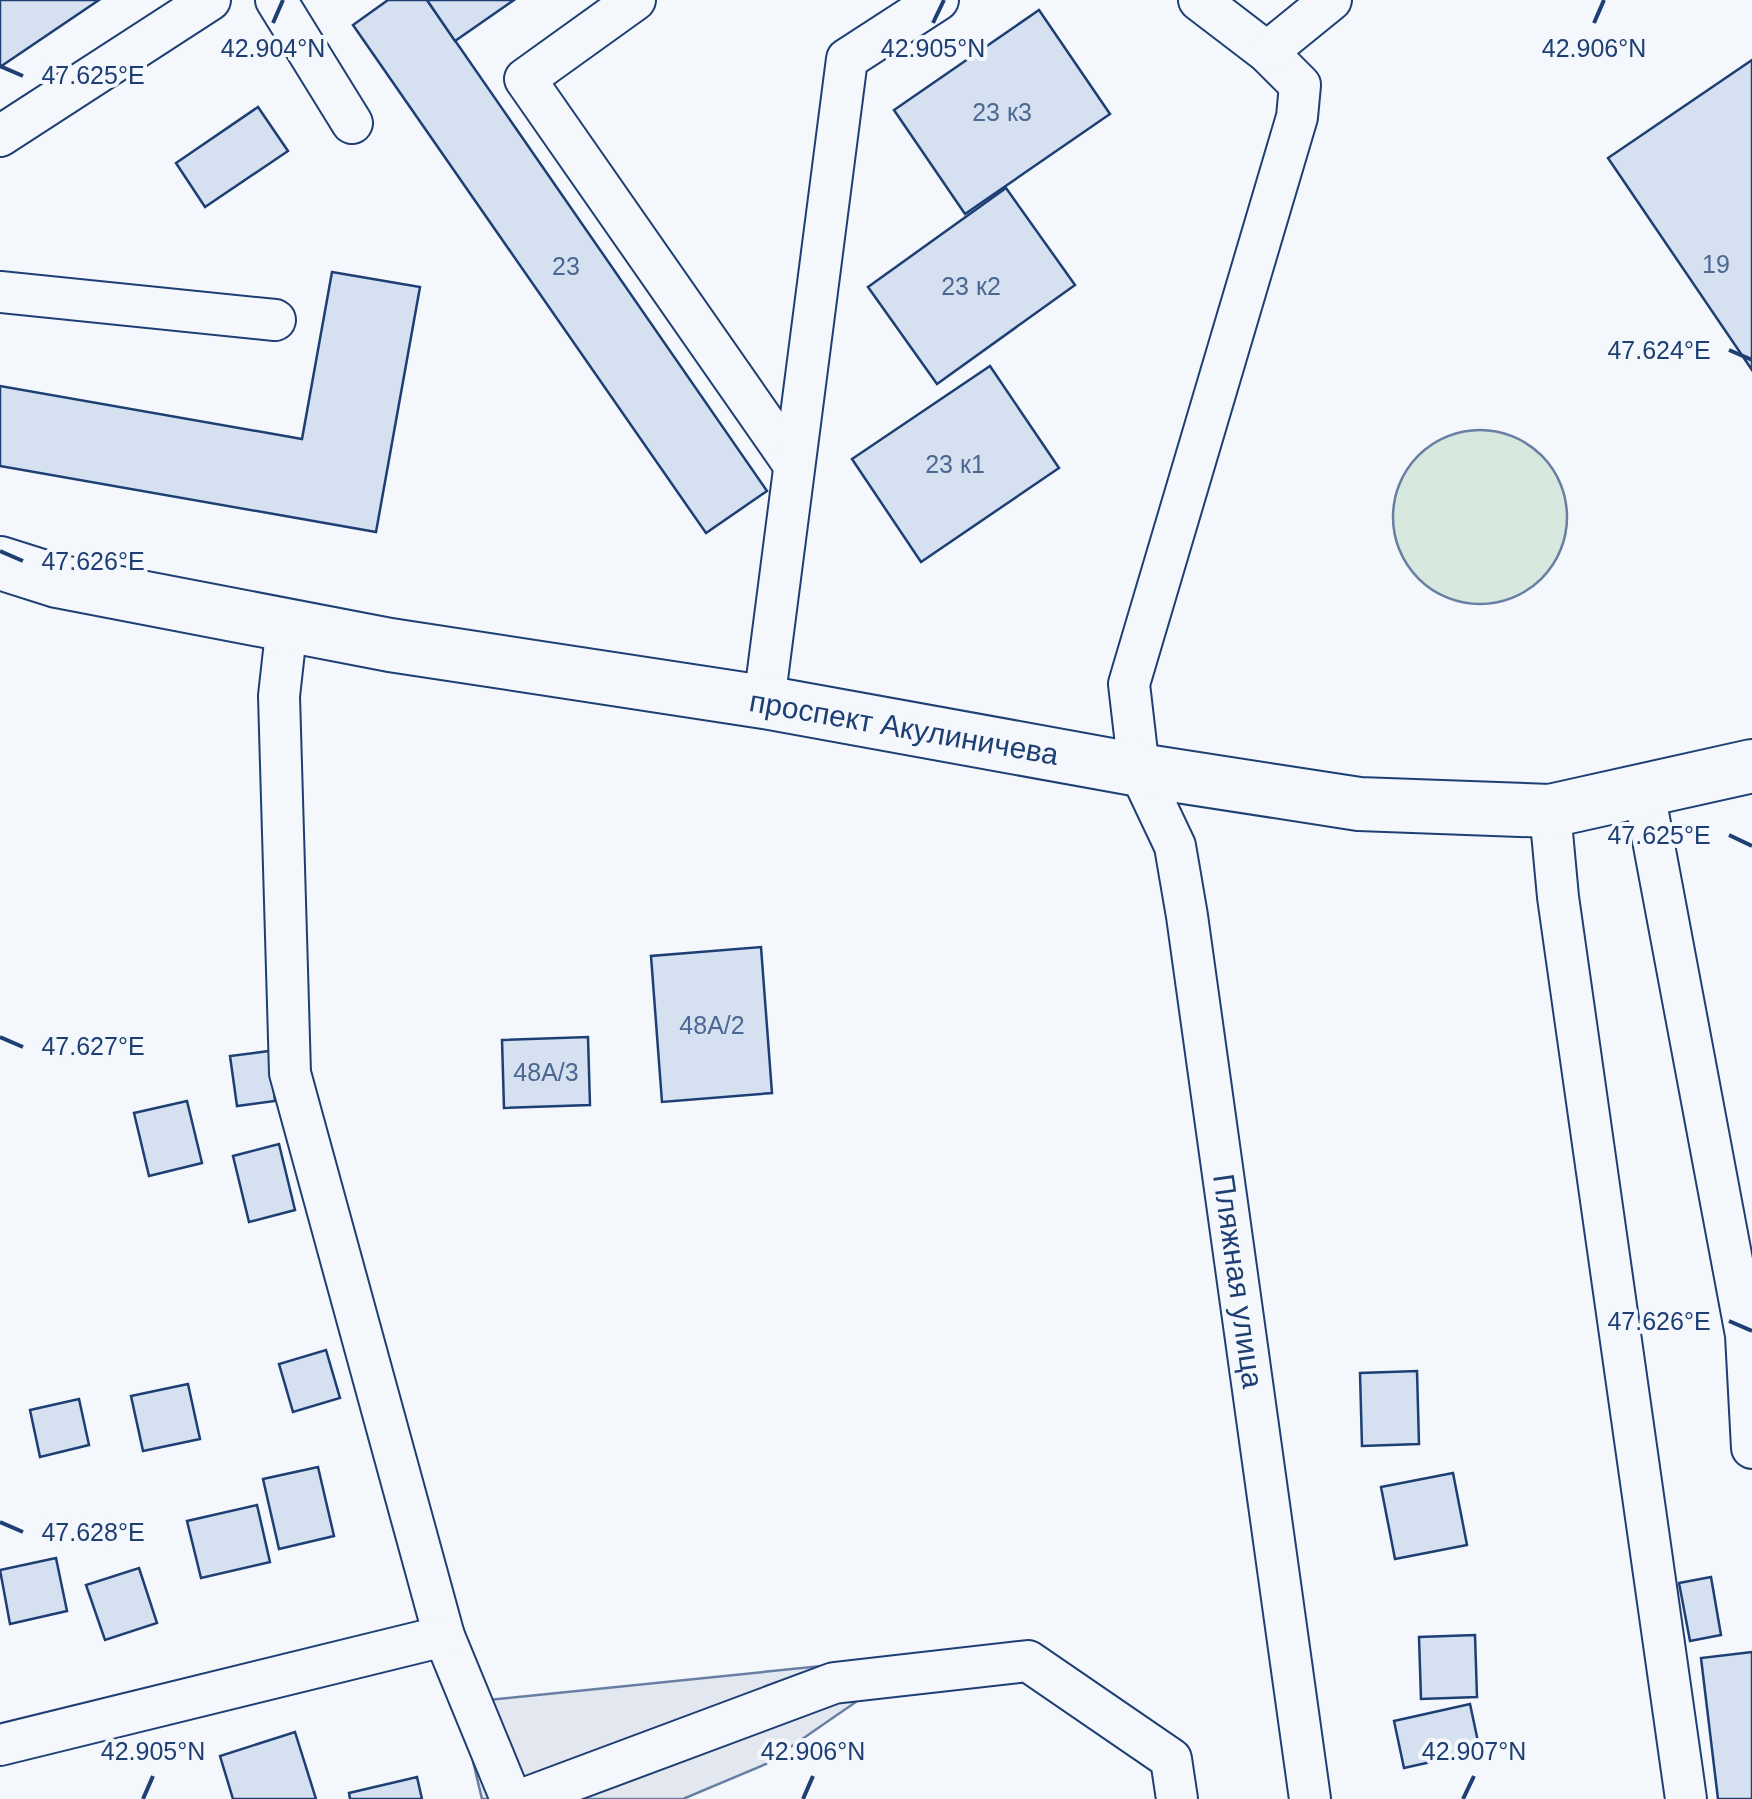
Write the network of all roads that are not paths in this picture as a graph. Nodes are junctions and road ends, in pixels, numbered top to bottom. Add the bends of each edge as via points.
1 (210, 0) edge
2 (276, 0) edge
3 (635, 0) edge
4 (938, 0) edge
5 (1199, 0) edge
6 (1331, 0) edge
7 (1266, 52) junction
8 (352, 123) dead end
9 (0, 136) edge
10 (0, 292) edge
11 (275, 320) dead end
12 (792, 462) junction
13 (0, 563) edge
14 (57, 581) junction
15 (0, 586) edge
16 (287, 624) junction
17 (764, 702) junction
18 (1752, 766) edge
19 (1140, 770) junction
20 (1644, 792) junction
21 (1550, 811) junction
22 (1752, 1448) edge
23 (444, 1636) junction
24 (0, 1745) edge
25 (511, 1799) edge
26 (523, 1799) edge
27 (1177, 1799) edge
28 (1310, 1799) edge
29 (1686, 1799) edge

1 - 9 street
2 - 8 street
3 - 12 street via 525,79
4 - 12 street via 846,59
5 - 7 street, Пляжная улица
6 - 7 street
7 - 19 street, Пляжная улица via 1300,85 1298,118 1130,684
10 - 11 street
12 - 17 street
13 - 14 main road
14 - 15 main road
14 - 16 main road, проспект Акулиничева
16 - 17 main road, проспект Акулиничева
16 - 23 street via 280,696 290,1073
17 - 19 main road, проспект Акулиничева
18 - 20 main road, проспект Акулиничева
19 - 21 main road, проспект Акулиничева via 1360,804
19 - 28 street, Пляжная улица via 1175,846 1187,916
20 - 21 main road, проспект Акулиничева
20 - 22 street via 1746,1334
21 - 29 street
23 - 24 street
23 - 25 street
26 - 27 street via 834,1683 1028,1660 1171,1759

